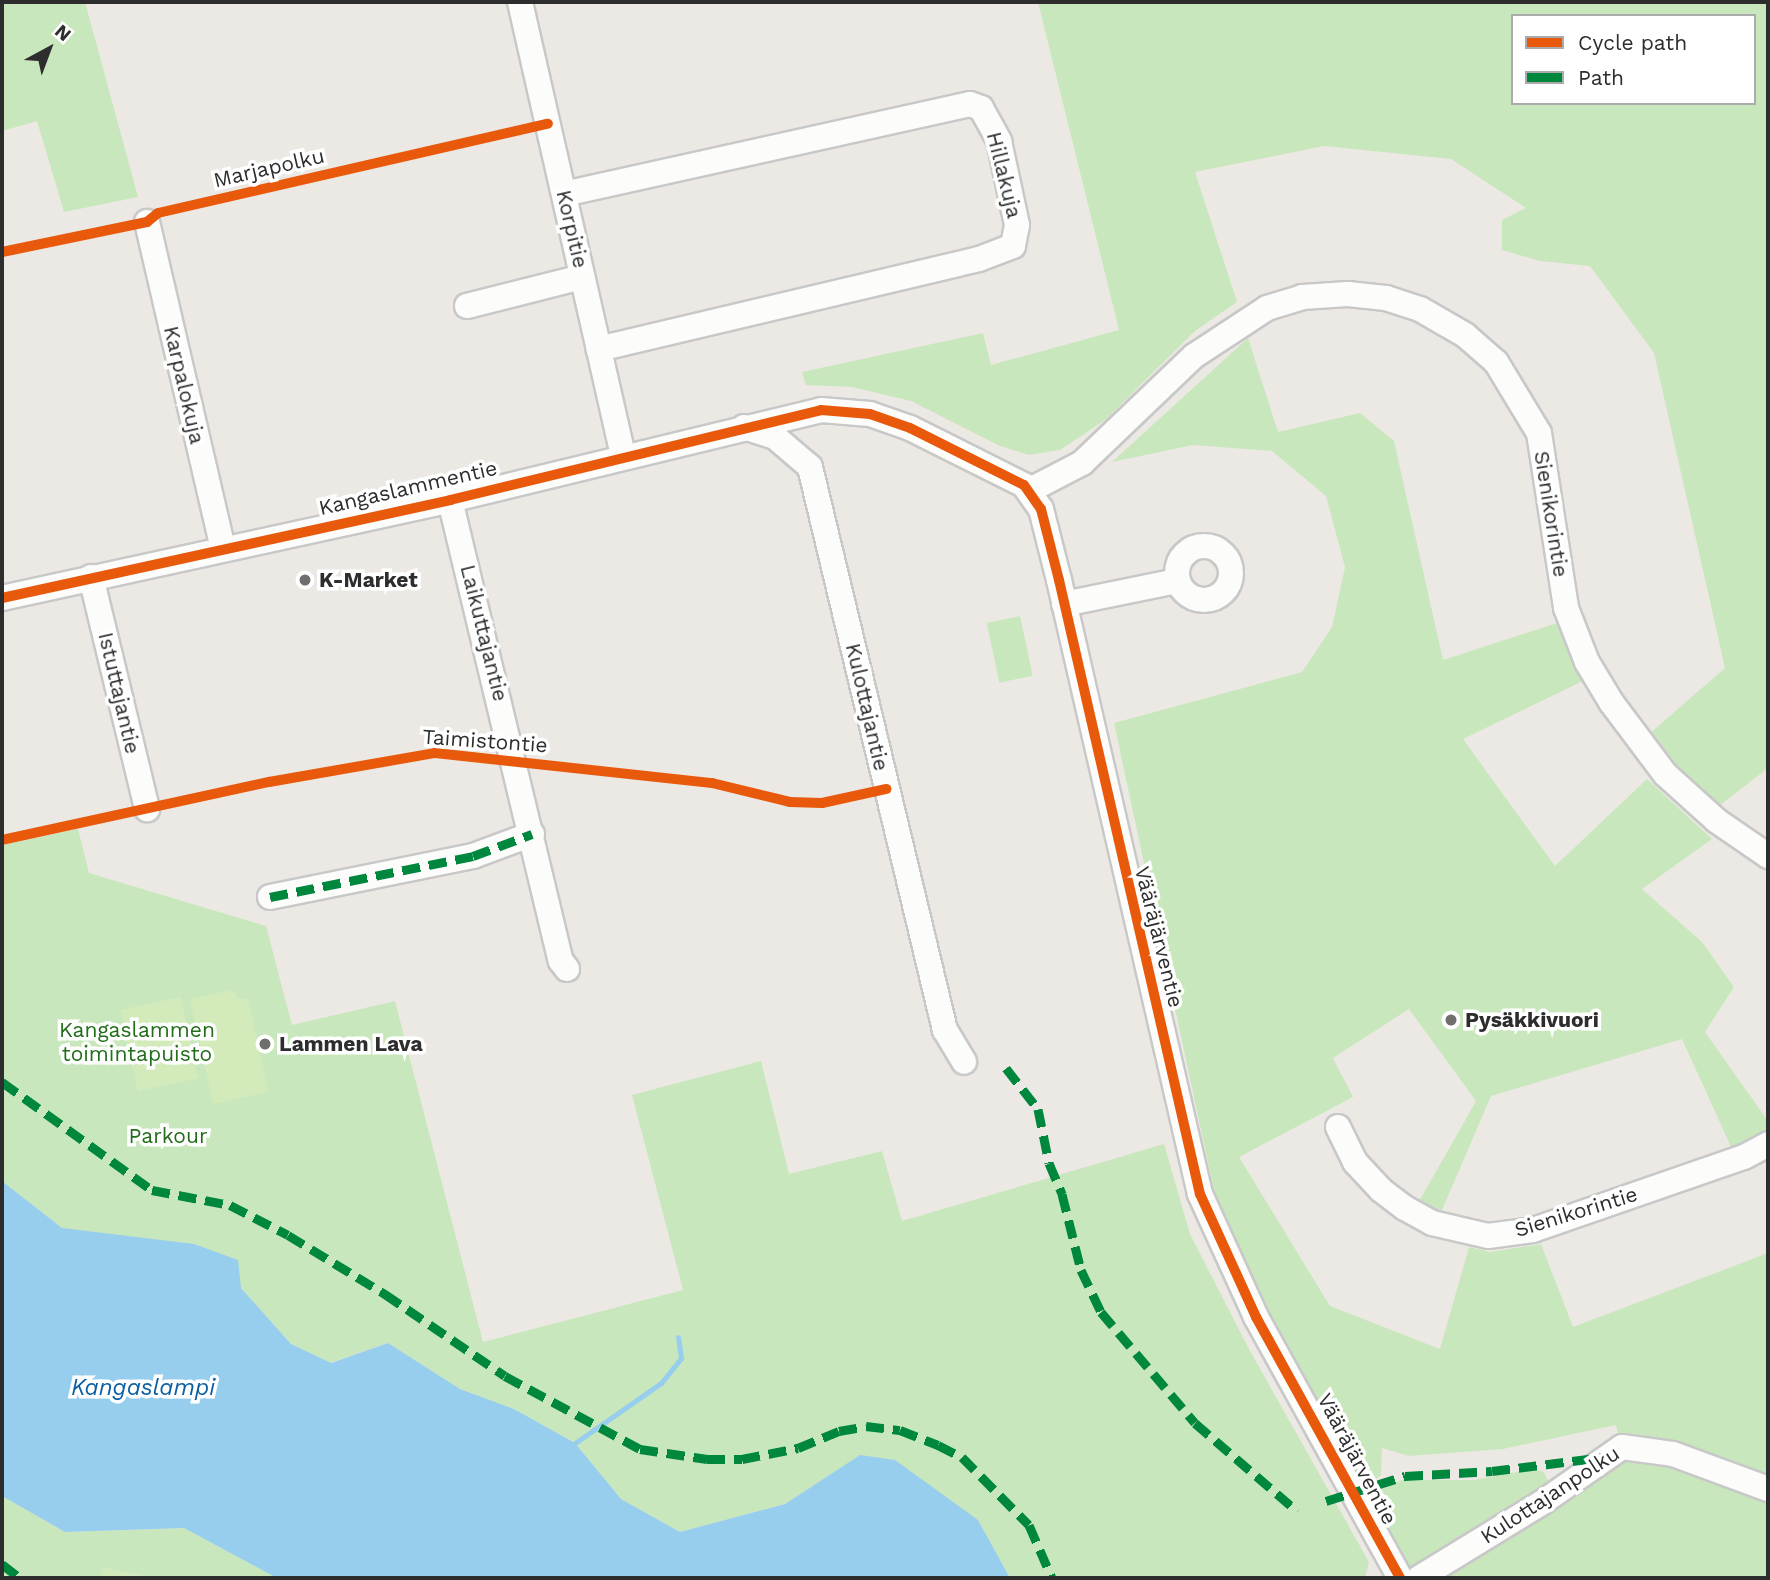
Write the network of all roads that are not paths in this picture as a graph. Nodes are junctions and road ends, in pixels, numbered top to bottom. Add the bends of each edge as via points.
1 (520, 2) edge
2 (564, 194) junction
3 (147, 222) dead end
4 (582, 277) junction
5 (477, 304) dead end
6 (599, 349) junction
7 (743, 427) junction
8 (623, 456) junction
9 (1030, 490) junction
10 (450, 500) junction
11 (223, 548) junction
12 (91, 577) junction
13 (1177, 581) dead end
14 (2, 598) edge
15 (1064, 604) junction
16 (147, 809) dead end
17 (532, 834) junction
18 (1768, 856) edge
19 (270, 897) dead end
20 (567, 969) dead end
21 (964, 1062) dead end
22 (1338, 1126) dead end
23 (1768, 1144) edge
24 (1768, 1489) edge
25 (1400, 1578) edge
26 (1419, 1578) edge

1 - 2 street, Korpitie
2 - 4 street, Korpitie
2 - 6 street, Hillakuja via 970,104 981,108 999,141 1017,225 1013,246 979,259
3 - 11 street, Karpalokuja
4 - 5 street
4 - 6 street, Korpitie
6 - 8 street, Korpitie
7 - 8 street, Kangaslammentie
7 - 9 street, Kangaslammentie via 821,410 870,414 910,428
7 - 21 street, Kulottajantie via 775,437 810,467 945,1030
8 - 10 street, Kangaslammentie
9 - 15 street, Vääräjärventie via 1041,509
9 - 18 street, Sienikorintie via 1082,463 1194,356 1266,308 1302,298 1349,294 1386,298 1420,309 1465,335 1496,362 1539,433 1566,608 1587,662 1611,702 1665,774 1717,821
10 - 11 street, Kangaslammentie
10 - 17 street, Laikuttajantie
11 - 12 street, Kangaslammentie
12 - 14 street, Kangaslammentie
12 - 16 street, Istuttajantie
13 - 15 street
15 - 25 street, Vääräjärventie via 1120,862 1204,1205 1256,1317
17 - 19 street via 473,856
17 - 20 street, Laikuttajantie via 561,961
22 - 23 street, Sienikorintie via 1355,1162 1405,1208 1445,1227 1488,1236 1533,1230 1744,1157
24 - 26 street, Kulottajanpolku via 1673,1454 1622,1447 1543,1503

